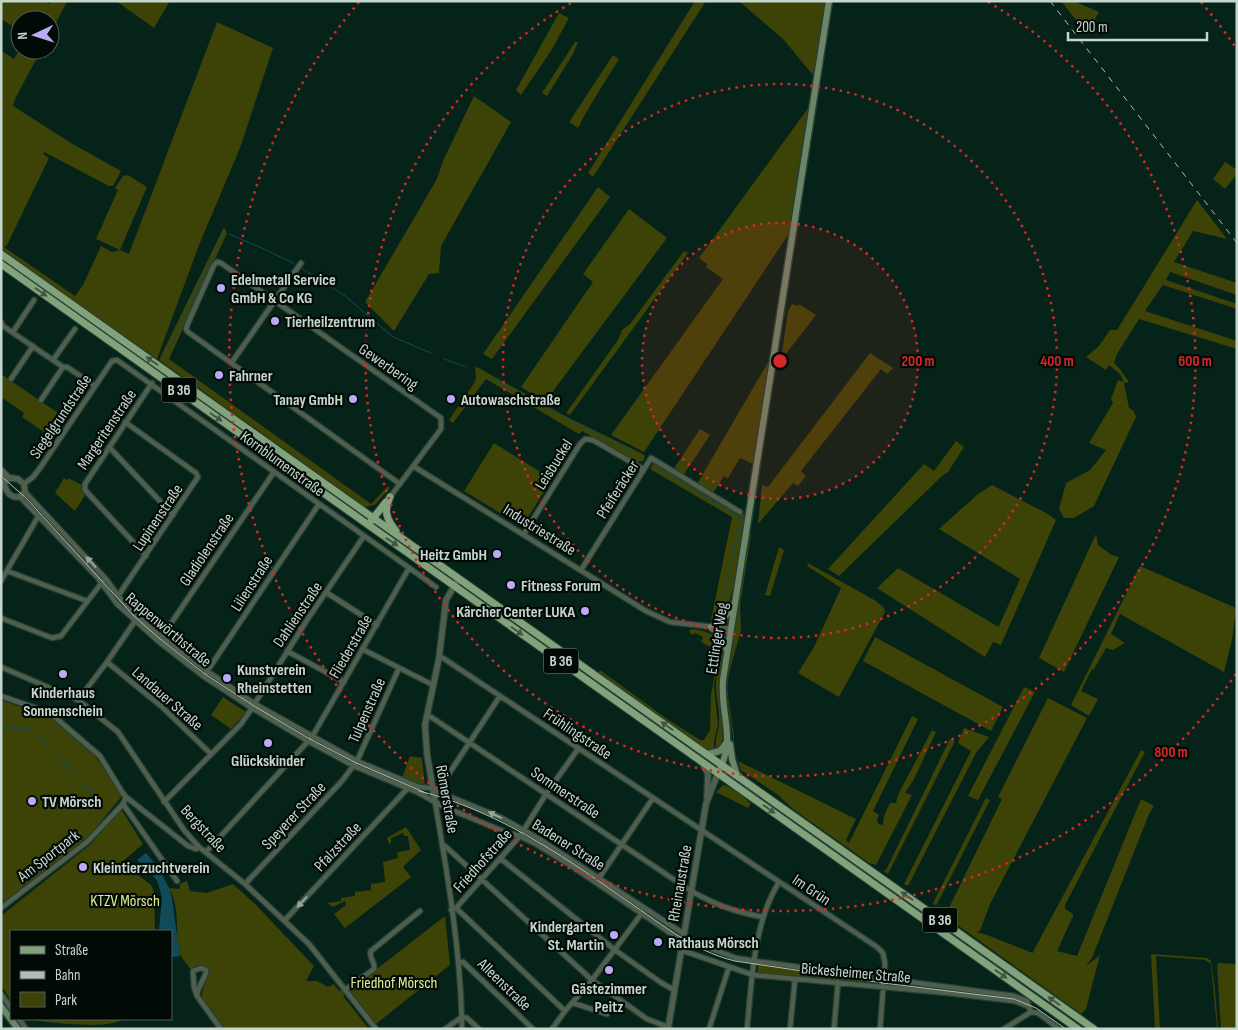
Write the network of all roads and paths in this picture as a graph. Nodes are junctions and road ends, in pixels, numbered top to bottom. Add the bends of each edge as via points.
1 (829, 1) edge
2 (1, 254) edge
3 (301, 263) dead end
4 (1, 264) edge
5 (34, 300) dead end
6 (275, 301) junction
7 (2, 325) edge
8 (75, 329) dead end
9 (13, 332) junction
10 (33, 346) junction
11 (53, 360) junction
12 (115, 360) joint
13 (232, 362) junction
14 (63, 367) junction
15 (11, 379) dead end
16 (152, 383) junction
17 (95, 386) junction
18 (41, 400) dead end
19 (126, 422) junction
20 (109, 447) junction
21 (413, 466) junction
22 (643, 469) junction
23 (1, 470) edge
24 (274, 472) junction
25 (9, 478) junction
26 (24, 484) junction
27 (400, 484) junction
28 (3, 486) edge
29 (24, 492) junction
30 (20, 497) junction
31 (390, 497) junction
32 (319, 504) junction
33 (363, 510) junction
34 (740, 512) dead end
35 (38, 515) junction
36 (174, 515) junction
37 (374, 518) junction
38 (368, 525) junction
39 (524, 534) junction
40 (364, 536) junction
41 (400, 537) junction
42 (146, 556) junction
43 (409, 568) junction
44 (581, 570) junction
45 (8, 571) junction
46 (106, 579) junction
47 (458, 579) junction
48 (1, 581) edge
49 (101, 583) junction
50 (454, 586) junction
51 (436, 587) dead end
52 (327, 593) junction
53 (118, 596) junction
54 (736, 600) junction
55 (87, 601) junction
56 (1, 618) edge
57 (135, 621) junction
58 (377, 624) junction
59 (710, 627) junction
60 (728, 629) junction
61 (160, 639) junction
62 (362, 648) junction
63 (287, 651) junction
64 (727, 651) junction
65 (439, 658) junction
66 (107, 662) junction
67 (1, 667) edge
68 (399, 668) junction
69 (205, 674) junction
70 (344, 682) junction
71 (433, 685) junction
72 (1, 696) edge
73 (500, 696) junction
74 (78, 700) junction
75 (254, 706) junction
76 (426, 716) junction
77 (728, 733) junction
78 (310, 739) junction
79 (470, 743) junction
80 (578, 749) junction
81 (211, 754) junction
82 (707, 754) junction
83 (701, 760) junction
84 (356, 764) junction
85 (722, 765) junction
86 (718, 773) junction
87 (736, 775) junction
88 (407, 789) junction
89 (433, 789) junction
90 (546, 794) junction
91 (126, 797) junction
92 (652, 798) junction
93 (164, 802) junction
94 (435, 802) junction
95 (122, 804) junction
96 (706, 804) junction
97 (524, 830) junction
98 (702, 830) junction
99 (520, 836) junction
100 (621, 844) junction
101 (442, 846) junction
102 (199, 847) junction
103 (206, 852) junction
104 (501, 859) junction
105 (599, 878) junction
106 (482, 879) junction
107 (177, 881) dead end
108 (778, 882) junction
109 (245, 884) junction
110 (691, 891) junction
111 (1, 908) edge
112 (453, 909) junction
113 (420, 911) dead end
114 (642, 913) junction
115 (763, 917) junction
116 (285, 920) junction
117 (683, 938) junction
118 (712, 949) dead end
119 (615, 950) junction
120 (681, 950) junction
121 (754, 961) junction
122 (458, 962) junction
123 (729, 967) junction
124 (753, 975) junction
125 (795, 979) junction
126 (592, 980) junction
127 (838, 982) junction
128 (883, 982) junction
129 (345, 990) junction
130 (674, 990) junction
131 (1, 994) edge
132 (197, 996) junction
133 (574, 1002) junction
134 (1, 1006) edge
135 (10, 1007) edge
136 (1030, 1008) junction
137 (565, 1011) junction
138 (607, 1014) dead end
139 (462, 1017) junction
140 (10, 1018) edge
141 (668, 1028) edge
142 (221, 1029) edge
143 (376, 1029) edge
144 (445, 1029) edge
145 (462, 1029) edge
146 (479, 1029) edge
147 (533, 1029) edge
148 (552, 1029) edge
149 (709, 1029) edge
150 (747, 1029) edge
151 (790, 1029) edge
152 (834, 1029) edge
153 (880, 1029) edge
154 (1004, 1029) edge
155 (1060, 1029) edge
156 (1078, 1029) edge
157 (1094, 1029) edge

1 - 54 main road, Ettlinger Weg
33 -> 2 main road, B 36
3 - 6 street
4 -> 38 main road, B 36
5 - 9 street
6 - 13 street
6 - 13 street, Gewerbering via 221,263 214,266 186,329
6 - 21 street, Gewerbering via 441,418 441,429
7 - 9 street
8 - 11 street
9 - 10 street
10 - 11 street
10 - 15 street
11 - 14 street
12 - 16 street, Kornblumenstraße
12 - 17 street, Siegelgrundstraße
13 - 27 street, Gewerbering
14 - 17 street
14 - 18 street
16 - 19 street, Margeritenstraße
16 - 24 street, Kornblumenstraße
17 - 26 street, Siegelgrundstraße via 40,468
19 - 20 street, Margeritenstraße
19 - 36 street, Lupinenstraße via 198,474
20 - 36 street
20 - 42 street, Margeritenstraße via 86,480 86,490
21 - 27 street
21 - 39 street, Industriestraße
22 - 34 street, Pfeiferäcker via 651,458
22 - 39 street, Leisbuckel via 593,440 584,439
22 - 44 street, Pfeiferäcker
23 - 25 street
24 - 32 street, Kornblumenstraße
24 - 61 street, Gladiolenstraße
25 - 26 street
25 - 28 street
26 - 29 street
27 - 31 street
28 - 30 street via 11,496
29 - 30 street
46 -> 29 street, Rappenwörthstraße
30 - 35 street, Rappenwörthstraße
31 - 33 main road via 372,509
31 - 37 main road
31 - 41 main road via 386,516
32 - 40 street, Kornblumenstraße
32 - 69 street, Lilienstraße
33 - 37 main road, B 36
35 - 45 street
35 - 49 street, Rappenwörthstraße
36 - 42 street, Lupinenstraße
37 - 38 main road
37 - 41 main road, B 36
38 -> 50 main road, B 36
39 - 44 street, Industriestraße
40 - 43 street, Kornblumenstraße
40 - 52 street, Dahlienstraße
41 - 47 main road, B 36
42 - 53 street, Lupinenstraße
43 - 51 street, Kornblumenstraße
43 - 58 street, Fliederstraße
44 - 59 street, Industriestraße via 646,611 670,622
45 - 48 street
45 - 55 street
46 - 49 street
46 - 53 street, Rappenwörthstraße
47 - 50 street, Römerstraße
82 -> 47 main road, B 36
49 - 55 street
49 - 57 street, Rappenwörthstraße
50 - 65 street, Römerstraße via 446,600
50 -> 83 main road, B 36
52 - 58 street
52 - 63 street, Dahlienstraße
53 - 61 street, Rappenwörthstraße
54 - 59 main road via 724,620
54 - 60 main road, Ettlinger Weg
55 - 56 street via 57,638
57 - 61 street, Rappenwörthstraße
57 - 66 street
58 - 62 street, Fliederstraße
59 - 60 street, Industriestraße
59 - 64 main road via 721,636
60 - 64 main road, Ettlinger Weg
61 - 69 street, Rappenwörthstraße
62 - 68 street
62 - 70 street, Fliederstraße
63 - 70 street
63 - 75 street, Dahlienstraße
64 - 77 main road, Ettlinger Weg via 722,693
65 - 71 street, Römerstraße
65 - 73 street, Frühlingstraße
66 - 74 street
66 - 81 street, Landauer Straße
67 - 74 street, Bergstraße
68 - 71 street
68 - 84 street, Tulpenstraße
69 - 75 street, Rappenwörthstraße
70 - 78 street, Fliederstraße
71 - 76 street, Römerstraße
72 - 91 street via 42,710 57,719 100,756
73 - 79 street
73 - 80 street, Frühlingstraße
74 - 93 street, Bergstraße via 122,736
75 - 78 street, Rappenwörthstraße
75 - 81 street, Dahlienstraße
76 - 79 street, Sommerstraße
76 - 89 street, Römerstraße via 425,738
77 - 82 main road via 724,748
77 - 85 main road, Ettlinger Weg
77 - 87 main road
78 - 84 street, Rappenwörthstraße
78 - 103 street, Fliederstraße
79 - 89 street via 439,789
79 - 90 street, Sommerstraße
80 - 90 street, Friedhofstraße
80 - 92 street, Frühlingstraße
81 - 93 street, Dahlienstraße
82 - 85 main road, B 36
83 - 86 main road, B 36
83 - 96 street via 708,774
84 - 88 street, Rappenwörthstraße
84 - 89 street, Rappenwörthstraße
84 - 109 street, Speyerer Straße
85 - 86 main road, Ettlinger Weg
85 - 87 main road, B 36
86 - 96 street, Rheinaustraße
86 -> 156 main road, B 36
157 -> 87 main road, B 36
88 - 94 street, Rappenwörthstraße
88 -> 116 street, Pfalzstraße
89 - 94 street, Römerstraße
97 -> 89 street, Badener Straße
90 - 97 street, Friedhofstraße
90 - 100 street, Sommerstraße
91 - 95 street, Am Sportpark
91 - 102 street via 188,846
92 - 98 street, Frühlingstraße
92 - 100 street
93 - 102 street, Bergstraße
94 - 99 street, Badener Straße
94 - 101 street, Römerstraße
95 - 107 street
95 - 111 street, Am Sportpark via 87,842
96 - 98 street, Rheinaustraße
97 - 99 street, Friedhofstraße
97 - 105 street, Badener Straße
98 - 108 street, Im Grün
98 - 110 street, Rheinaustraße
99 - 104 street, Friedhofstraße
99 - 114 street, Badener Straße
100 - 105 street
100 - 110 street, Sommerstraße
101 - 106 street via 446,846
101 - 112 street, Römerstraße
102 - 103 street, Bergstraße
103 - 109 street, Bergstraße
104 - 106 street, Friedhofstraße
104 - 119 street
105 - 117 street, Badener Straße
106 - 112 street, Friedhofstraße
106 - 126 street
108 - 115 street
108 - 128 street, Im Grün via 877,947 885,958
109 - 116 street, Bergstraße
110 - 115 street, Sommerstraße via 732,911
110 - 117 street, Rheinaustraße
112 - 122 street, Römerstraße
112 - 137 street
113 - 129 street via 371,951 374,969
114 - 117 street, Badener Straße
114 - 119 street
115 - 121 street
116 - 129 street, Bergstraße via 309,944
117 - 120 street, Rheinaustraße
118 - 121 street, Bickesheimer Straße
119 - 126 street
119 - 130 street
120 - 123 street, Bickesheimer Straße
120 - 130 street, Rheinaustraße
121 - 124 street
121 - 128 street, Bickesheimer Straße
122 - 139 street, Römerstraße
122 - 147 street, Alleenstraße via 463,962
123 - 124 street, Bickesheimer Straße
123 - 149 street
124 - 125 street, Bickesheimer Straße
124 - 150 street
125 - 127 street, Bickesheimer Straße
125 - 151 street
126 - 133 street
126 - 141 street via 648,1019
127 - 128 street, Bickesheimer Straße
127 - 152 street
128 - 136 street, Bickesheimer Straße via 1014,1001
128 - 153 street, Im Grün
129 - 143 street, Bergstraße
130 - 141 street, Rheinaustraße
131 - 135 street
132 - 132 street via 206,973 201,968 193,971
132 - 142 street
133 - 137 street
133 - 138 street
134 - 140 main road
136 - 154 street
136 - 155 street, Bickesheimer Straße
137 - 148 street
139 - 144 street
139 - 145 street, Römerstraße
139 - 146 street

